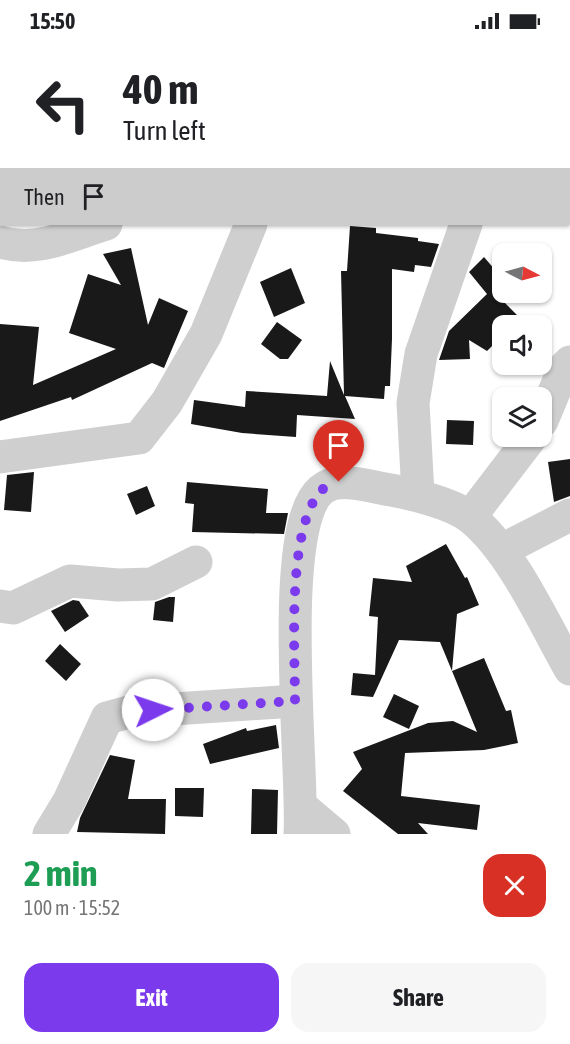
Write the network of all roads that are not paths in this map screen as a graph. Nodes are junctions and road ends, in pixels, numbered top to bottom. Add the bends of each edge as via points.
1 (103, 225) edge
2 (251, 225) edge
3 (466, 225) edge
4 (0, 242) edge
5 (570, 362) edge
6 (552, 397) edge
7 (524, 447) edge
8 (0, 457) edge
9 (418, 495) junction
10 (570, 515) edge
11 (470, 517) junction
12 (502, 550) junction
13 (196, 562) dead end
14 (0, 606) edge
15 (570, 669) edge
16 (295, 701) junction
17 (301, 821) edge
18 (49, 834) edge
19 (334, 834) edge

1 - 4 street via 37,246 17,247
2 - 8 street via 206,334 167,402 139,438
3 - 9 street via 421,354 412,403
5 - 6 street
7 - 11 street
9 - 11 street
9 - 16 street via 339,482 320,491 308,512 296,573
10 - 12 street
11 - 12 street
12 - 15 street
13 - 14 street via 152,584 70,581 13,608
16 - 17 street
16 - 18 street via 129,711 107,718 69,801
17 - 19 street

